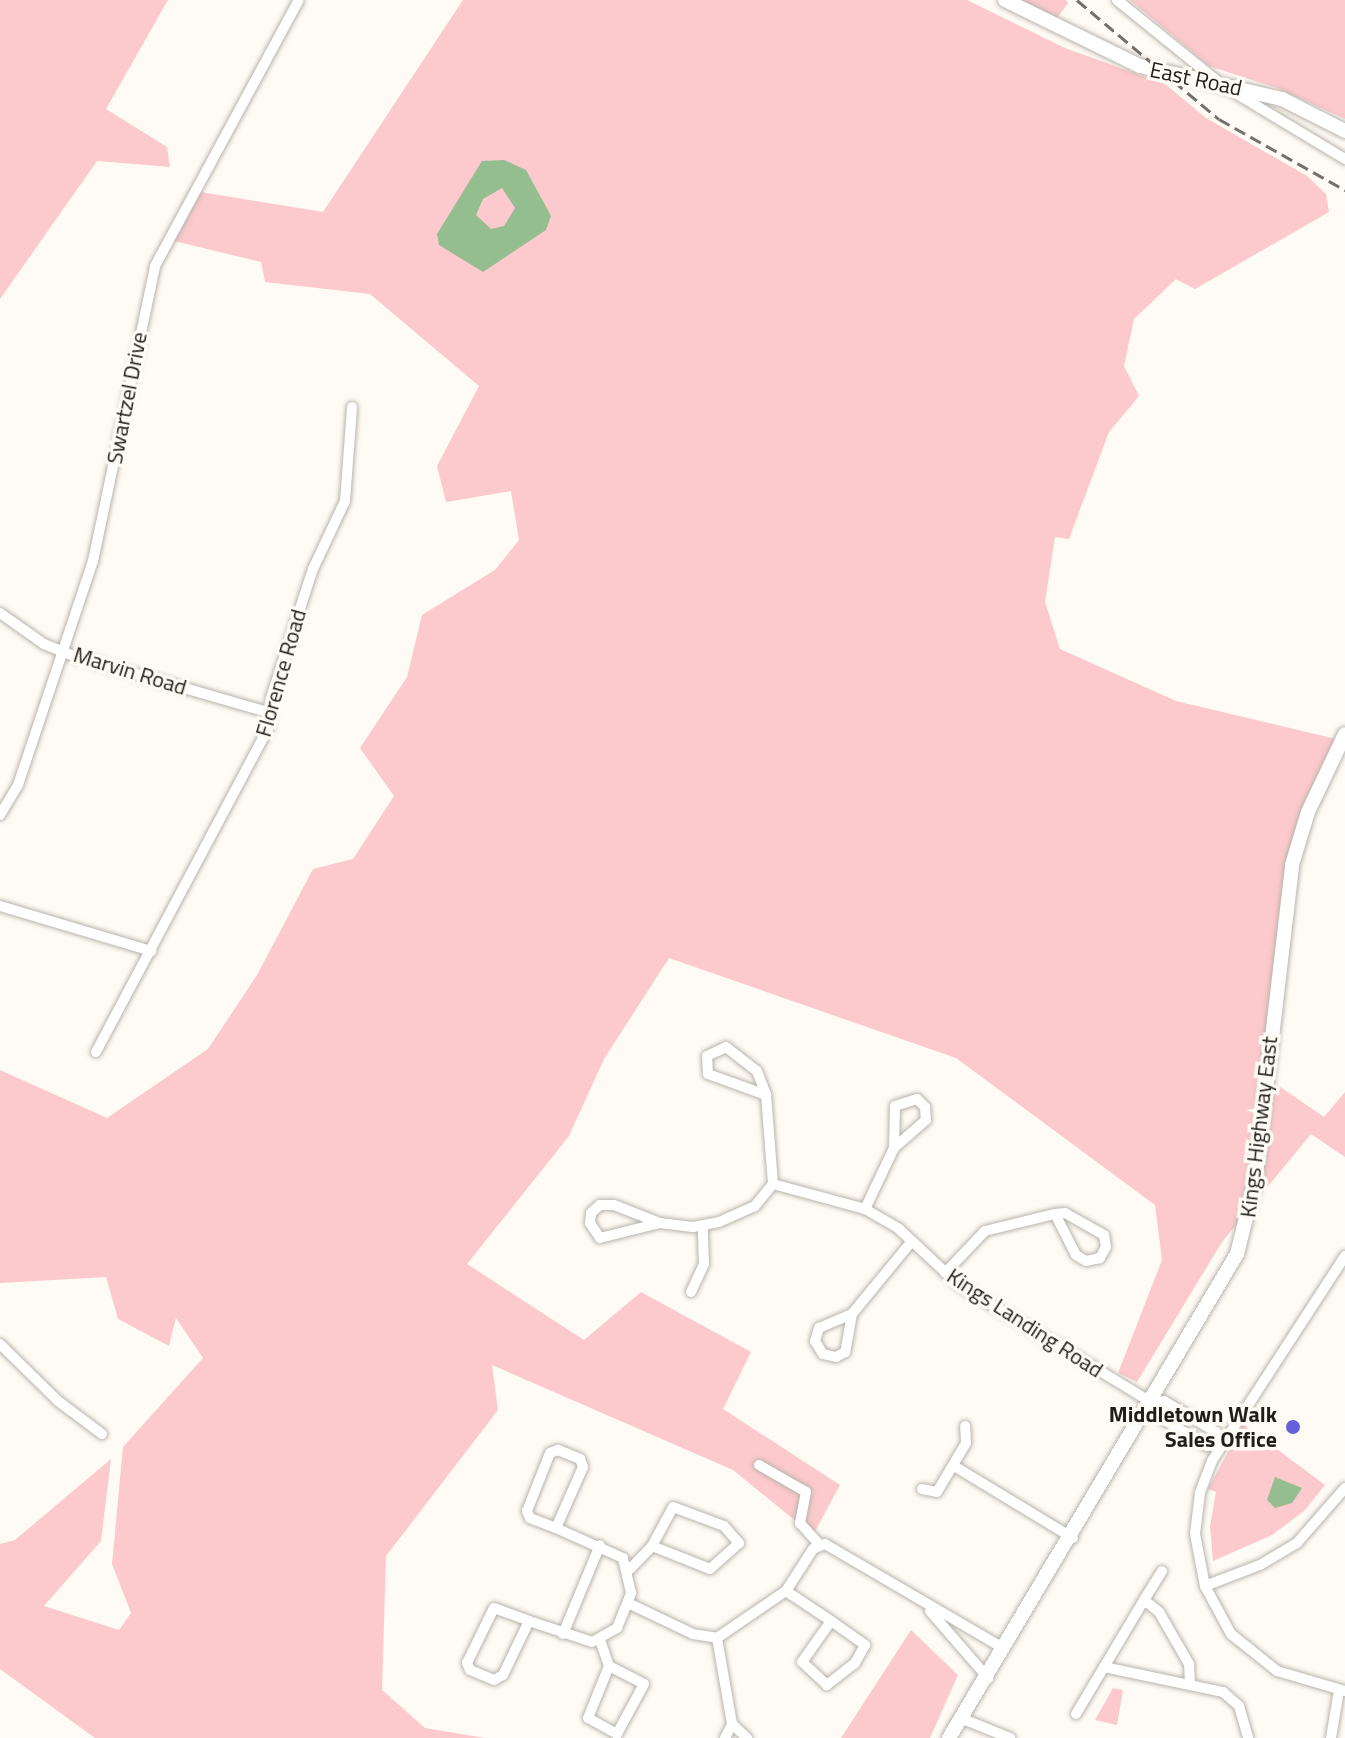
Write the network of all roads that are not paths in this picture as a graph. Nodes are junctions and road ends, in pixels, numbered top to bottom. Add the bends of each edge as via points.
1 (299, 0) edge
2 (1005, 0) edge
3 (1117, 0) edge
4 (1222, 85) junction
5 (1345, 131) edge
6 (1345, 159) edge
7 (352, 407) dead end
8 (0, 613) edge
9 (62, 651) junction
10 (268, 712) junction
11 (1345, 734) edge
12 (0, 815) edge
13 (0, 906) edge
14 (151, 951) junction
15 (96, 1052) dead end
16 (766, 1095) junction
17 (894, 1148) junction
18 (773, 1184) junction
19 (865, 1209) junction
20 (1055, 1214) junction
21 (660, 1223) junction
22 (703, 1226) junction
23 (912, 1241) junction
24 (1345, 1256) edge
25 (945, 1273) junction
26 (691, 1292) dead end
27 (852, 1314) junction
28 (3, 1352) edge
29 (1152, 1403) junction
30 (965, 1426) dead end
31 (102, 1434) dead end
32 (1222, 1445) junction
33 (759, 1465) dead end
34 (954, 1466) junction
35 (1345, 1488) edge
36 (922, 1489) dead end
37 (556, 1528) junction
38 (1073, 1538) junction
39 (819, 1544) junction
40 (600, 1545) junction
41 (652, 1546) junction
42 (630, 1569) junction
43 (1162, 1571) dead end
44 (1205, 1586) junction
45 (786, 1591) junction
46 (1144, 1600) junction
47 (628, 1603) junction
48 (927, 1606) junction
49 (529, 1621) junction
50 (831, 1621) junction
51 (563, 1634) junction
52 (717, 1638) junction
53 (600, 1640) junction
54 (1005, 1649) junction
55 (609, 1666) junction
56 (1104, 1667) junction
57 (988, 1678) junction
58 (1190, 1683) junction
59 (1342, 1691) edge
60 (1076, 1714) dead end
61 (963, 1719) junction
62 (732, 1724) junction
63 (725, 1738) edge
64 (747, 1738) edge
65 (949, 1738) edge
66 (1010, 1738) edge
67 (1248, 1738) edge
68 (1331, 1738) edge

1 - 9 street, Swartzel Drive via 155,266 104,513
2 - 4 street, East Road via 1140,66
3 - 4 street
4 - 5 street, East Road via 1282,99
4 - 6 street
7 - 10 street, Florence Road via 345,501 313,569
8 - 9 street, Marvin Road
9 - 10 street, Marvin Road
9 - 12 street, Swartzel Drive via 18,785
10 - 14 street, Florence Road via 268,729
11 - 29 street, Kings Highway East via 1308,812 1292,865 1245,1232 1230,1272
13 - 14 street
14 - 15 street, Florence Road
16 - 16 street via 757,1071 743,1056 720,1046 707,1056 705,1068 713,1078
16 - 18 street
17 - 17 street via 895,1106 917,1099 925,1107 926,1120
17 - 19 street
18 - 19 street, Kings Landing Road
18 - 22 street via 755,1206
19 - 23 street, Kings Landing Road
20 - 20 street via 1077,1216 1100,1229 1106,1241 1100,1258 1086,1261 1076,1255
20 - 25 street via 985,1231
21 - 21 street via 606,1204 595,1208 590,1223 595,1234 606,1239
21 - 22 street
22 - 26 street via 704,1264
23 - 25 street, Kings Landing Road
23 - 27 street
24 - 32 street
25 - 29 street, Kings Landing Road
27 - 27 street via 845,1352 823,1354 815,1341 819,1328
28 - 31 street
29 - 32 street, Kings Landing Road via 1164,1401 1216,1432
29 - 38 street, Kings Highway East
30 - 34 street via 966,1443
32 - 44 street via 1204,1482 1196,1519
33 - 39 street via 806,1492 800,1523
34 - 36 street via 937,1492
34 - 38 street
35 - 44 street via 1297,1543 1260,1565
37 - 37 street via 583,1467 580,1459 558,1450 550,1453 527,1511 530,1518
37 - 40 street
38 - 54 street, Kings Highway East
39 - 45 street
39 - 48 street
40 - 42 street via 623,1558
40 - 51 street
41 - 41 street via 673,1507 724,1526 739,1538 710,1569
41 - 42 street
42 - 47 street
43 - 46 street
44 - 59 street via 1220,1618 1258,1658 1288,1676
45 - 50 street
45 - 52 street
46 - 56 street
46 - 58 street via 1159,1612 1189,1664
47 - 52 street via 693,1634
47 - 53 street via 617,1628
48 - 54 street
48 - 57 street
49 - 49 street via 499,1679 468,1668 490,1609
49 - 51 street
50 - 50 street via 865,1645 855,1663 827,1685 802,1662
51 - 53 street
52 - 62 street
53 - 55 street
54 - 57 street, Kings Highway East
55 - 55 street via 644,1684 617,1734 588,1718
56 - 58 street
56 - 60 street
57 - 61 street, Kings Highway East
58 - 67 street via 1232,1697 1245,1718
59 - 68 street
61 - 65 street, Kings Highway East
61 - 66 street
62 - 63 street
62 - 64 street

